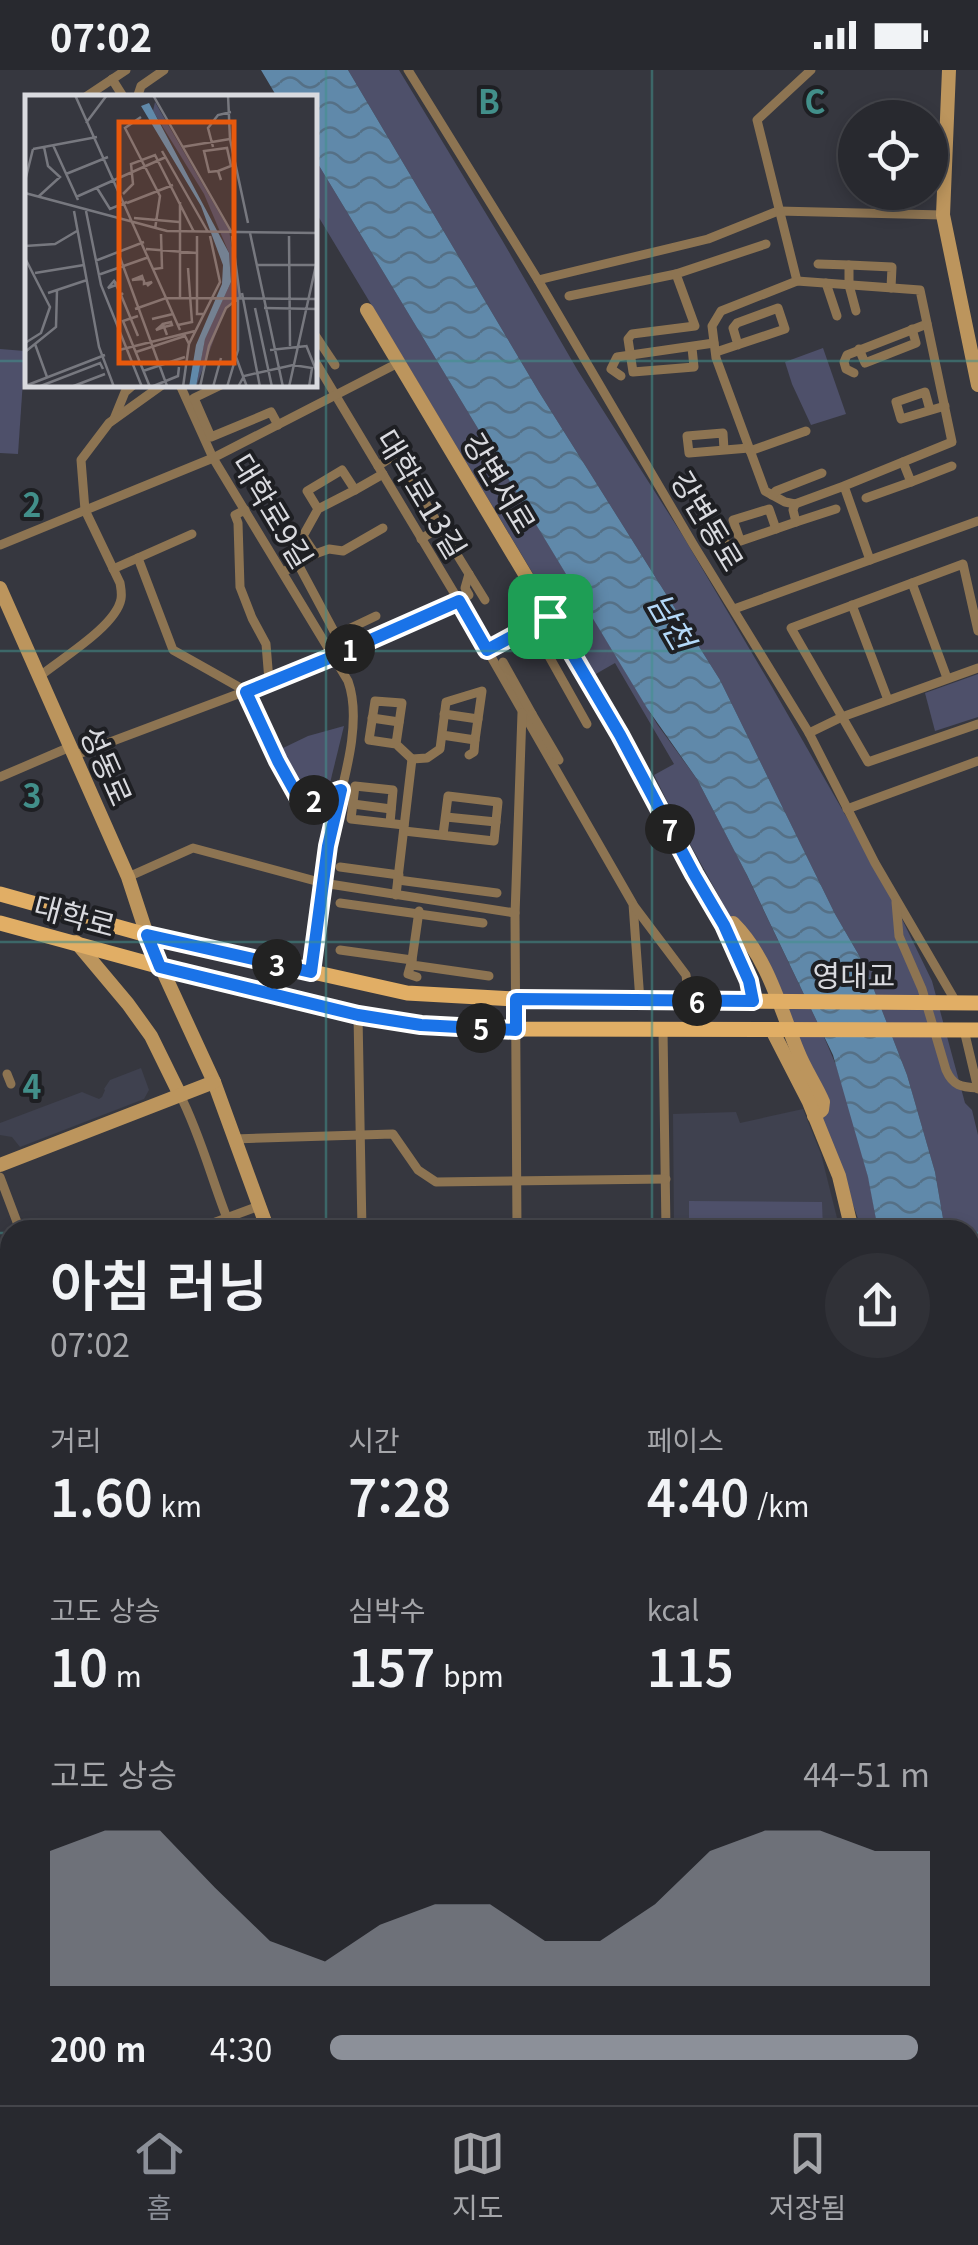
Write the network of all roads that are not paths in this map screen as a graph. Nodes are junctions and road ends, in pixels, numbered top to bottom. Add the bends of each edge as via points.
1 (126, 70) edge
2 (164, 70) edge
3 (408, 70) edge
4 (811, 70) edge
5 (949, 70) edge
6 (112, 79) junction
7 (88, 95) edge
8 (122, 95) edge
9 (138, 95) edge
10 (778, 211) junction
11 (943, 215) junction
12 (766, 244) dead end
13 (818, 264) dead end
14 (849, 265) junction
15 (676, 274) junction
16 (538, 280) junction
17 (796, 281) junction
18 (826, 283) junction
19 (849, 285) junction
20 (891, 288) junction
21 (568, 296) dead end
22 (366, 310) dead end
23 (856, 311) dead end
24 (837, 316) dead end
25 (927, 324) junction
26 (318, 340) edge
27 (738, 345) junction
28 (692, 348) junction
29 (715, 348) junction
30 (631, 355) junction
31 (398, 363) junction
32 (318, 366) edge
33 (335, 366) dead end
34 (854, 373) dead end
35 (621, 376) dead end
36 (978, 385) edge
37 (130, 388) edge
38 (158, 388) edge
39 (181, 388) edge
40 (215, 388) edge
41 (336, 396) junction
42 (944, 406) junction
43 (930, 410) dead end
44 (114, 420) junction
45 (278, 425) junction
46 (806, 431) dead end
47 (388, 442) dead end
48 (750, 449) junction
49 (724, 450) dead end
50 (396, 454) junction
51 (213, 458) junction
52 (903, 462) junction
53 (952, 466) dead end
54 (380, 470) junction
55 (822, 473) dead end
56 (910, 482) junction
57 (844, 486) junction
58 (355, 490) junction
59 (772, 495) junction
60 (866, 498) dead end
61 (795, 504) junction
62 (86, 510) junction
63 (245, 510) junction
64 (318, 510) junction
65 (836, 510) dead end
66 (978, 521) edge
67 (796, 522) junction
68 (720, 526) dead end
69 (440, 527) junction
70 (383, 528) dead end
71 (776, 529) junction
72 (192, 534) dead end
73 (422, 539) junction
74 (740, 540) junction
75 (0, 545) edge
76 (315, 554) junction
77 (138, 558) junction
78 (870, 560) junction
79 (298, 564) junction
80 (114, 569) junction
81 (283, 572) junction
82 (469, 574) junction
83 (912, 582) junction
84 (0, 588) edge
85 (464, 598) junction
86 (485, 600) dead end
87 (852, 605) junction
88 (734, 609) junction
89 (376, 616) dead end
90 (550, 616) junction
91 (532, 626) junction
92 (978, 630) edge
93 (487, 650) junction
94 (332, 657) junction
95 (503, 662) dead end
96 (978, 668) edge
97 (556, 670) junction
98 (40, 676) junction
99 (947, 678) junction
100 (269, 682) junction
101 (574, 686) dead end
102 (246, 692) junction
103 (888, 700) junction
104 (525, 712) junction
105 (444, 714) junction
106 (842, 717) junction
107 (372, 718) junction
108 (478, 719) junction
109 (399, 722) junction
110 (586, 724) dead end
111 (978, 724) edge
112 (809, 733) junction
113 (442, 735) junction
114 (475, 740) junction
115 (396, 744) junction
116 (71, 751) junction
117 (469, 755) dead end
118 (412, 758) junction
119 (559, 760) dead end
120 (978, 761) edge
121 (0, 777) edge
122 (341, 790) junction
123 (407, 802) junction
124 (353, 804) junction
125 (392, 804) junction
126 (846, 809) junction
127 (446, 817) junction
128 (496, 822) junction
129 (390, 824) junction
130 (404, 828) junction
131 (443, 835) junction
132 (340, 867) dead end
133 (128, 876) junction
134 (398, 878) junction
135 (322, 883) junction
136 (497, 892) dead end
137 (0, 894) edge
138 (396, 895) junction
139 (420, 898) junction
140 (896, 898) junction
141 (340, 903) dead end
142 (632, 904) junction
143 (515, 913) junction
144 (418, 914) junction
145 (0, 923) edge
146 (483, 923) dead end
147 (724, 925) junction
148 (147, 935) junction
149 (76, 942) junction
150 (340, 950) dead end
151 (412, 960) junction
152 (160, 967) junction
153 (311, 972) junction
154 (489, 976) dead end
155 (417, 977) dead end
156 (516, 999) junction
157 (640, 1000) junction
158 (689, 1000) junction
159 (761, 1001) junction
160 (948, 1002) junction
161 (978, 1002) edge
162 (358, 1015) junction
163 (516, 1030) junction
164 (664, 1030) junction
165 (777, 1030) junction
166 (963, 1030) edge
167 (214, 1082) junction
168 (978, 1088) edge
169 (180, 1095) junction
170 (814, 1116) junction
171 (360, 1134) junction
172 (234, 1138) junction
173 (0, 1165) edge
174 (0, 1177) edge
175 (666, 1179) junction
176 (517, 1181) junction
177 (259, 1206) junction
178 (227, 1218) junction
179 (16, 1220) edge
180 (222, 1220) edge
181 (264, 1220) edge
182 (362, 1220) edge
183 (517, 1220) edge
184 (666, 1220) edge
185 (849, 1220) edge

1 - 6 street
2 - 9 street
3 - 16 street, 강변동로
4 - 10 street via 757,120
5 - 11 street
6 - 7 street
6 - 8 street
10 - 11 street
10 - 16 street via 708,238
10 - 17 street
11 - 36 street
12 - 15 street
13 - 14 street
14 - 19 street
14 - 20 street via 892,267
15 - 21 street
15 - 30 street via 696,326 632,334
16 - 88 street, 강변동로
17 - 18 street
17 - 29 street via 721,310 712,326
18 - 19 street
18 - 24 street
19 - 20 street
19 - 23 street
20 - 25 street via 920,290
22 - 31 street, 강변서로
25 - 34 street via 847,355 846,369
25 - 42 street
26 - 33 street
27 - 27 street via 785,330 778,308 737,323
27 - 29 street
28 - 29 street
28 - 30 street
28 - 30 street via 694,367 632,372
29 - 48 street
30 - 35 street via 613,361 611,370
31 - 41 street
31 - 90 street, 강변서로
32 - 41 street, 대학로13길
37 - 44 street
38 - 44 street
39 - 51 street, 대학로9길
40 - 45 street via 194,398 212,438 271,412
41 - 45 street
41 - 54 street, 대학로13길
42 - 43 street
42 - 52 street via 952,442
44 - 62 street via 81,460
45 - 51 street
46 - 48 street
47 - 50 street
48 - 49 street
48 - 59 street
50 - 54 street
50 - 69 street
51 - 62 street
51 - 63 street, 대학로9길
52 - 56 street
52 - 57 street
53 - 56 street
54 - 58 street
54 - 73 street, 대학로13길
55 - 59 street
56 - 60 street
57 - 61 street
57 - 78 street
58 - 64 street
58 - 64 street via 342,470 307,491
59 - 61 street
61 - 67 street
62 - 75 street
62 - 80 street
63 - 81 street, 대학로9길
63 - 100 street via 235,515 240,588 266,644
64 - 76 street via 303,536
65 - 67 street
66 - 78 street
67 - 71 street
68 - 74 street via 717,539
69 - 73 street
69 - 82 street
70 - 76 street via 343,551
71 - 74 street
71 - 74 street via 769,508 733,520
72 - 77 street
73 - 85 street, 대학로13길
76 - 79 street
77 - 80 street
77 - 102 street via 173,650
78 - 88 street
79 - 81 street
79 - 89 street via 336,634
80 - 98 street via 122,596 116,611
81 - 94 street, 대학로9길
82 - 85 street
82 - 86 street
83 - 87 street
83 - 92 street via 963,564
83 - 99 street
84 - 98 street, 성동로
85 - 93 street, 대학로13길
85 - 94 street
87 - 103 street
87 - 106 street via 790,628
88 - 112 street, 강변동로
90 - 91 street
90 - 147 street, 강변서로
91 - 93 street
91 - 97 street
93 - 104 street, 대학로13길
94 - 100 street
94 - 122 street, 대학로9길 via 348,680 354,714
95 - 104 street
96 - 99 street
97 - 101 street
97 - 110 street
98 - 116 street, 성동로
99 - 103 street
100 - 102 street
102 - 116 street
102 - 122 street via 298,797 312,800
103 - 106 street
104 - 119 street
104 - 142 street
104 - 143 street
105 - 108 street
105 - 108 street via 446,702 482,691
105 - 113 street
106 - 111 street via 868,762
106 - 112 street
107 - 109 street
107 - 109 street via 375,701 402,704
107 - 115 street via 370,740
108 - 114 street
109 - 115 street
112 - 126 street, 강변동로
113 - 114 street
113 - 118 street via 440,749
114 - 117 street
115 - 118 street
116 - 121 street
116 - 133 street, 성동로
118 - 123 street
120 - 126 street
122 - 135 street, 대학로9길
123 - 125 street
123 - 130 street
124 - 125 street
124 - 125 street via 356,786 394,790
124 - 129 street via 351,819
125 - 129 street
126 - 140 street, 강변동로
127 - 128 street
127 - 128 street via 448,796 498,802
127 - 131 street
128 - 131 street via 494,840
129 - 130 street
130 - 131 street
130 - 134 street
132 - 134 street
133 - 135 street via 193,848
133 - 148 street, 성동로
134 - 136 street
134 - 138 street
135 - 138 street
135 - 153 street, 대학로9길
137 - 148 main road, 대학로
138 - 139 street
139 - 143 street
139 - 144 street
140 - 160 street, 강변동로
140 - 168 street via 899,936 946,1070 958,1086
141 - 144 street
142 - 157 street
142 - 158 street via 686,975
143 - 156 street
144 - 146 street
144 - 151 street
145 - 149 main road, 대학로
147 - 159 street, 강변서로
147 - 170 street via 733,923 742,932 769,977 824,1102
148 - 152 street, 성동로
148 - 153 main road, 대학로
149 - 152 main road, 대학로
149 - 169 street via 151,1036
150 - 151 street
151 - 154 street
151 - 155 street via 408,974
152 - 162 main road, 대학로
152 - 167 street, 성동로
153 - 156 main road, 대학로 via 408,993
156 - 157 main road, 대학로
156 - 163 street
157 - 158 main road, 대학로
158 - 159 main road, 대학로
159 - 160 main road, 영대교
160 - 161 main road
162 - 163 main road, 대학로
162 - 171 street
163 - 164 main road, 대학로
163 - 176 street
164 - 165 main road, 영대교
164 - 175 street
165 - 166 main road, 영대교
165 - 170 street
166 - 168 street
167 - 169 street
167 - 172 street, 성동로
169 - 173 street
169 - 178 street
170 - 185 street
171 - 172 street
171 - 176 street via 393,1134 418,1170 436,1182
171 - 182 street
172 - 177 street, 성동로
174 - 179 street
175 - 176 street
175 - 184 street
176 - 183 street
177 - 178 street
177 - 181 street, 성동로
178 - 180 street

